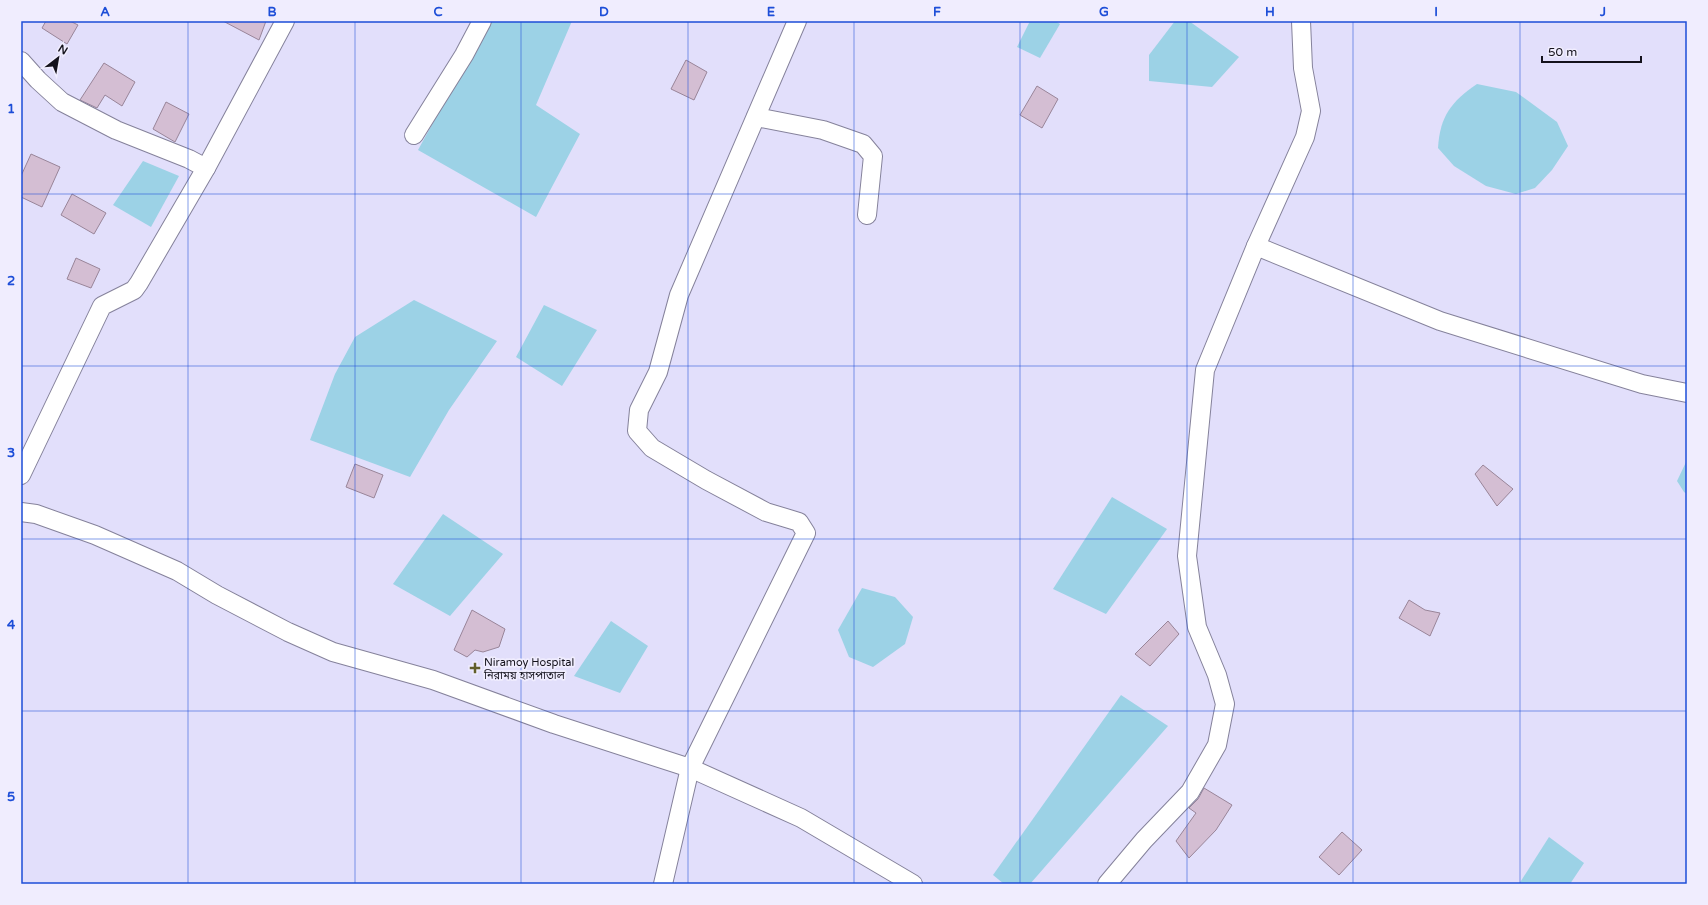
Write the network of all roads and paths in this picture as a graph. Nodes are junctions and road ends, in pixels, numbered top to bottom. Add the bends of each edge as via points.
1 (285, 21) edge
2 (482, 21) edge
3 (797, 21) edge
4 (1301, 21) edge
5 (21, 61) edge
6 (756, 117) junction
7 (414, 135) dead end
8 (206, 168) junction
9 (868, 215) dead end
10 (1256, 246) junction
11 (1687, 393) edge
12 (21, 474) edge
13 (21, 512) edge
14 (690, 768) junction
15 (662, 884) edge
16 (913, 884) edge
17 (1107, 884) edge

1 - 8 street
2 - 7 street
3 - 6 street
4 - 10 street via 1303,68 1311,111 1305,137
5 - 8 street via 62,102 116,130
6 - 9 street via 823,130 863,144 873,156
6 - 14 street via 679,295 658,372 639,410 638,431 652,448 766,512 799,522 806,533
8 - 12 street via 134,290 102,306
10 - 11 street via 1440,321 1642,384
10 - 17 street via 1205,370 1187,556 1197,627 1217,675 1225,704 1217,745 1190,792 1144,840
13 - 14 street via 36,514 95,535 177,571 288,632 333,652 433,680 554,724
14 - 15 street
14 - 16 street via 801,818

